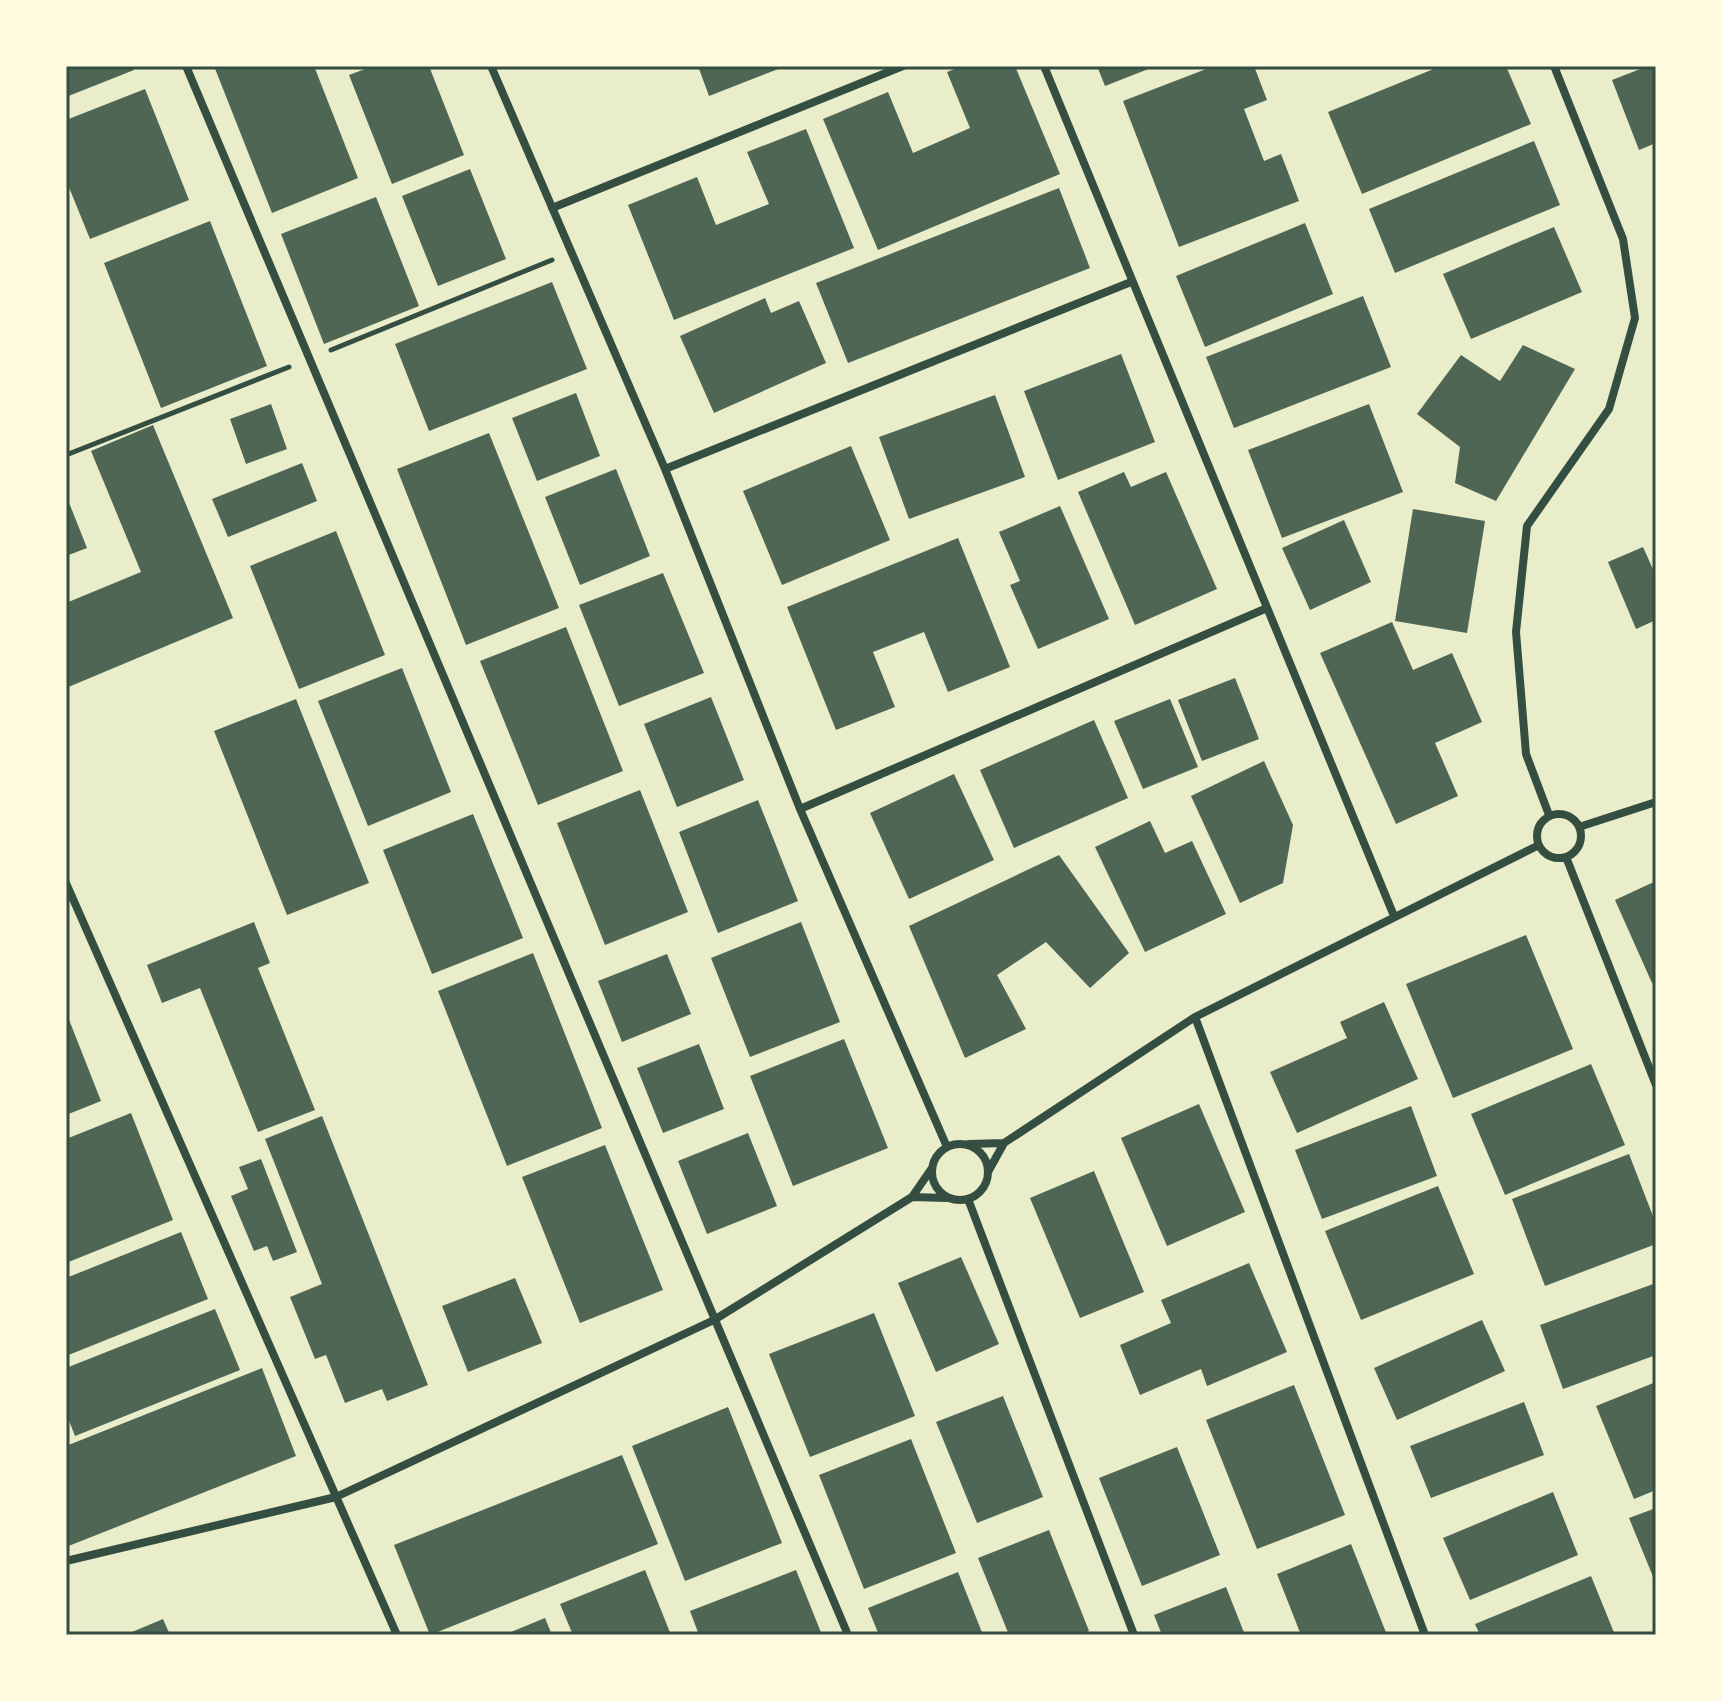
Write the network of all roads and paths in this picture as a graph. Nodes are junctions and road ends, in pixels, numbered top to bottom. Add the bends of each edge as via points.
1 (186, 66) edge
2 (491, 66) edge
3 (903, 66) edge
4 (1044, 66) edge
5 (1554, 66) edge
6 (552, 208) junction
7 (1131, 282) junction
8 (665, 469) junction
9 (1267, 608) junction
10 (1656, 802) edge
11 (800, 809) junction
12 (1549, 815) junction
13 (1579, 827) junction
14 (1539, 845) junction
15 (1566, 857) junction
16 (66, 883) edge
17 (1394, 916) junction
18 (1195, 1017) junction
19 (1656, 1085) edge
20 (1004, 1143) junction
21 (966, 1145) junction
22 (947, 1147) junction
23 (932, 1168) junction
24 (988, 1172) junction
25 (912, 1197) junction
26 (947, 1198) junction
27 (968, 1199) junction
28 (714, 1320) junction
29 (336, 1497) junction
30 (66, 1561) edge
31 (397, 1635) edge
32 (848, 1635) edge
33 (1134, 1635) edge
34 (1425, 1635) edge

1 - 28 street
2 - 6 street
3 - 6 street
4 - 7 street
5 - 12 street via 1623,239 1635,318 1609,409 1527,526 1516,632 1526,754
6 - 8 street
7 - 8 street
7 - 9 street
8 - 11 street
9 - 11 street
9 - 17 street
10 - 13 street
11 - 22 street
12 - 13 street via 1564,813
12 - 14 street via 1537,831
13 - 15 street via 1578,848
14 - 15 street via 1547,855
14 - 17 street
15 - 19 street
16 - 29 street
17 - 18 street
18 - 20 street
18 - 34 street
20 - 21 street
20 - 24 street
21 - 22 street
21 - 24 street via 982,1155
22 - 23 street
23 - 25 street
23 - 26 street via 936,1189
24 - 27 street via 981,1192
25 - 26 street
25 - 28 street
26 - 27 street
27 - 33 street
28 - 29 street
28 - 32 street
29 - 30 street
29 - 31 street

